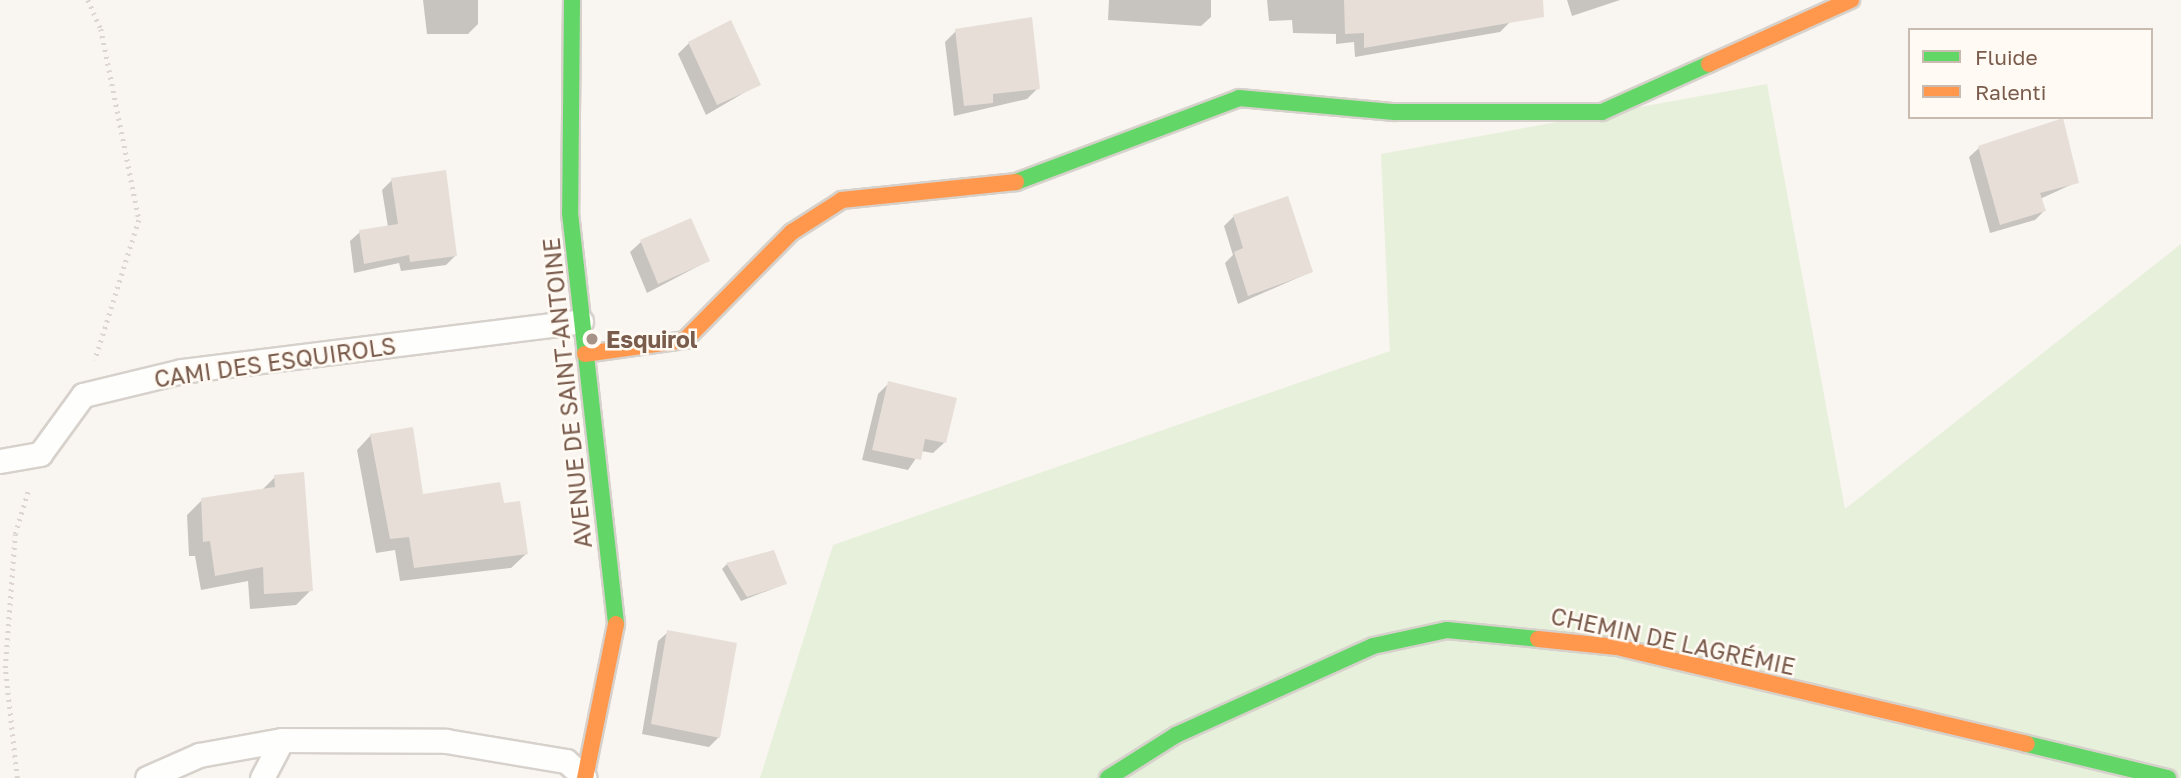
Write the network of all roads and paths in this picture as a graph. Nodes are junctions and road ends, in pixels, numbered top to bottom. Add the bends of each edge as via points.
1 (88, 0) edge
2 (572, 0) edge
3 (1851, 0) edge
4 (581, 321) junction
5 (585, 354) junction
6 (83, 395) junction
7 (40, 454) junction
8 (0, 461) edge
9 (282, 740) junction
10 (17, 778) edge
11 (147, 778) edge
12 (262, 778) edge
13 (585, 778) edge
14 (1108, 778) edge
15 (2168, 778) edge

1 - 6 path via 101,29 139,220
2 - 4 street, AVENUE DE SAINT-ANTOINE via 570,213
3 - 5 street via 1602,112 1394,112 1239,98 1004,186 842,200 792,232 685,340
4 - 5 street, AVENUE DE SAINT-ANTOINE
4 - 6 lane, CAMI DES ESQUIROLS via 182,371
5 - 13 street, AVENUE DE SAINT-ANTOINE via 617,621
6 - 7 lane
7 - 8 lane
7 - 10 path via 15,534 6,654
9 - 11 lane via 199,755
9 - 12 lane
9 - 13 lane via 446,741 566,761
14 - 15 street, CHEMIN DE LAGRÉMIE via 1175,735 1373,646 1447,630 1617,647

